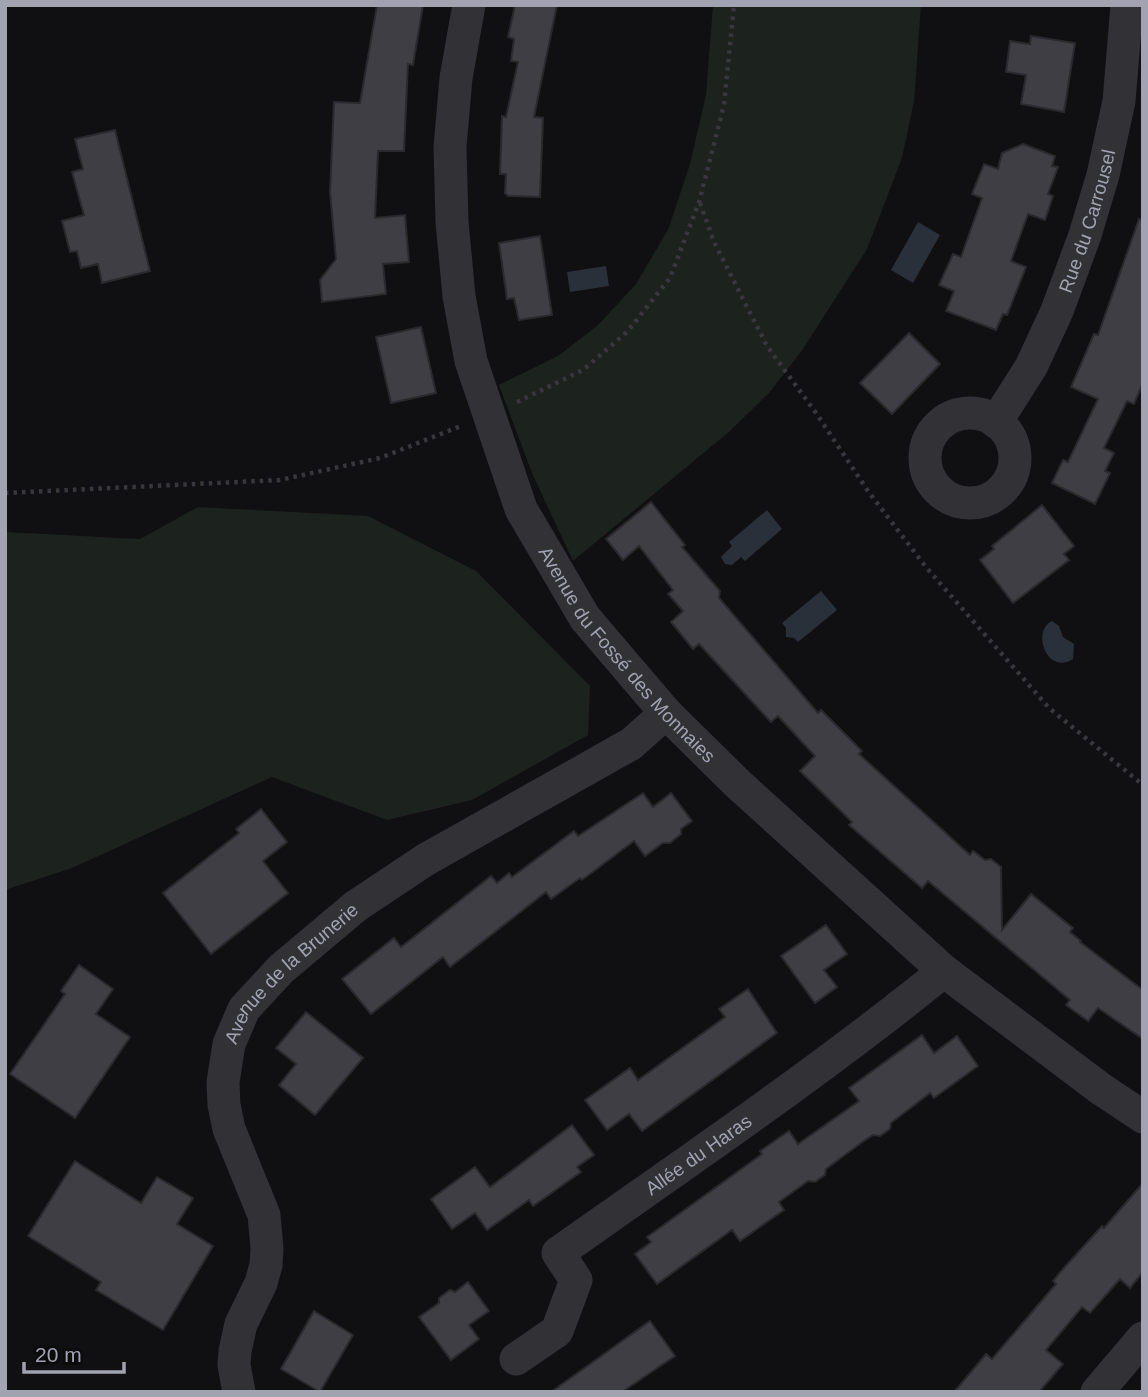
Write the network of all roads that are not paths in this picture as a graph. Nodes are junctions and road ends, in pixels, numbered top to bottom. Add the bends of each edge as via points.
1 (469, 5) edge
2 (1127, 5) edge
3 (996, 422) dead end
4 (666, 713) junction
5 (944, 971) junction
6 (1143, 1118) edge
7 (1143, 1338) edge
8 (516, 1359) dead end
9 (239, 1392) edge
10 (1097, 1392) edge

1 - 4 street, Avenue du Fossé des Monnaies via 450,147 459,296 471,361 521,509 584,618
2 - 3 street, Rue du Carrousel via 1119,101 1085,235 1031,367
4 - 5 street, Avenue du Fossé des Monnaies
4 - 9 street, Avenue de la Brunerie via 631,744 425,860 356,906 281,969 244,1009 229,1044 224,1105 229,1129 264,1215 267,1248 261,1283 241,1324 235,1350
5 - 6 street, Avenue du Fossé des Monnaies
5 - 8 street, Allée du Haras via 558,1254 576,1280 557,1331
7 - 10 street

